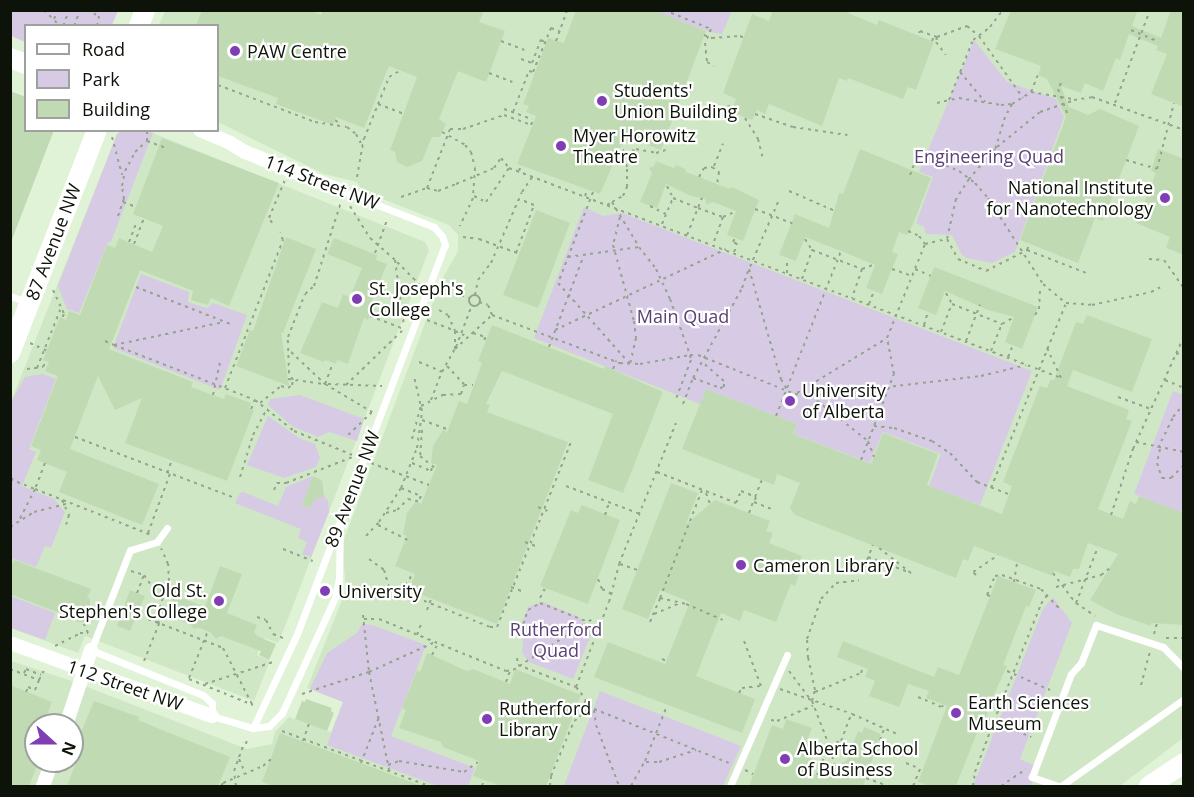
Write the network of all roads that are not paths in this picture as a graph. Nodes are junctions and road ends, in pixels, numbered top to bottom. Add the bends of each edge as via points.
1 (204, 132) edge
2 (104, 134) edge
3 (339, 195) joint
4 (442, 236) joint
5 (10, 296) edge
6 (29, 303) junction
7 (10, 353) edge
8 (340, 523) junction
9 (167, 528) dead end
10 (10, 643) edge
11 (91, 650) junction
12 (787, 656) dead end
13 (1184, 668) edge
14 (85, 672) junction
15 (1184, 699) edge
16 (70, 713) edge
17 (212, 716) junction
18 (253, 728) junction
19 (1184, 763) edge
20 (730, 786) edge
21 (1060, 786) edge
22 (1149, 786) edge

1 - 3 street, 114 Street NW
2 - 6 main road, 87 Avenue NW
3 - 4 lane, 114 Street NW via 432,226
4 - 8 lane, 89 Avenue NW via 445,245 440,262
5 - 6 lane
6 - 7 main road, 87 Avenue NW
8 - 18 lane, 89 Avenue NW via 290,650
8 - 18 lane via 338,587 290,699 274,723
9 - 11 lane via 157,542 130,550
10 - 14 street, 112 Street NW
11 - 14 street
11 - 17 lane via 203,695 212,703
12 - 20 lane
13 - 21 lane via 1163,647 1096,625 1081,663 1071,674 1032,777
14 - 16 street
14 - 17 street, 112 Street NW via 98,673
15 - 21 lane
17 - 18 lane, 112 Street NW
19 - 22 main road

